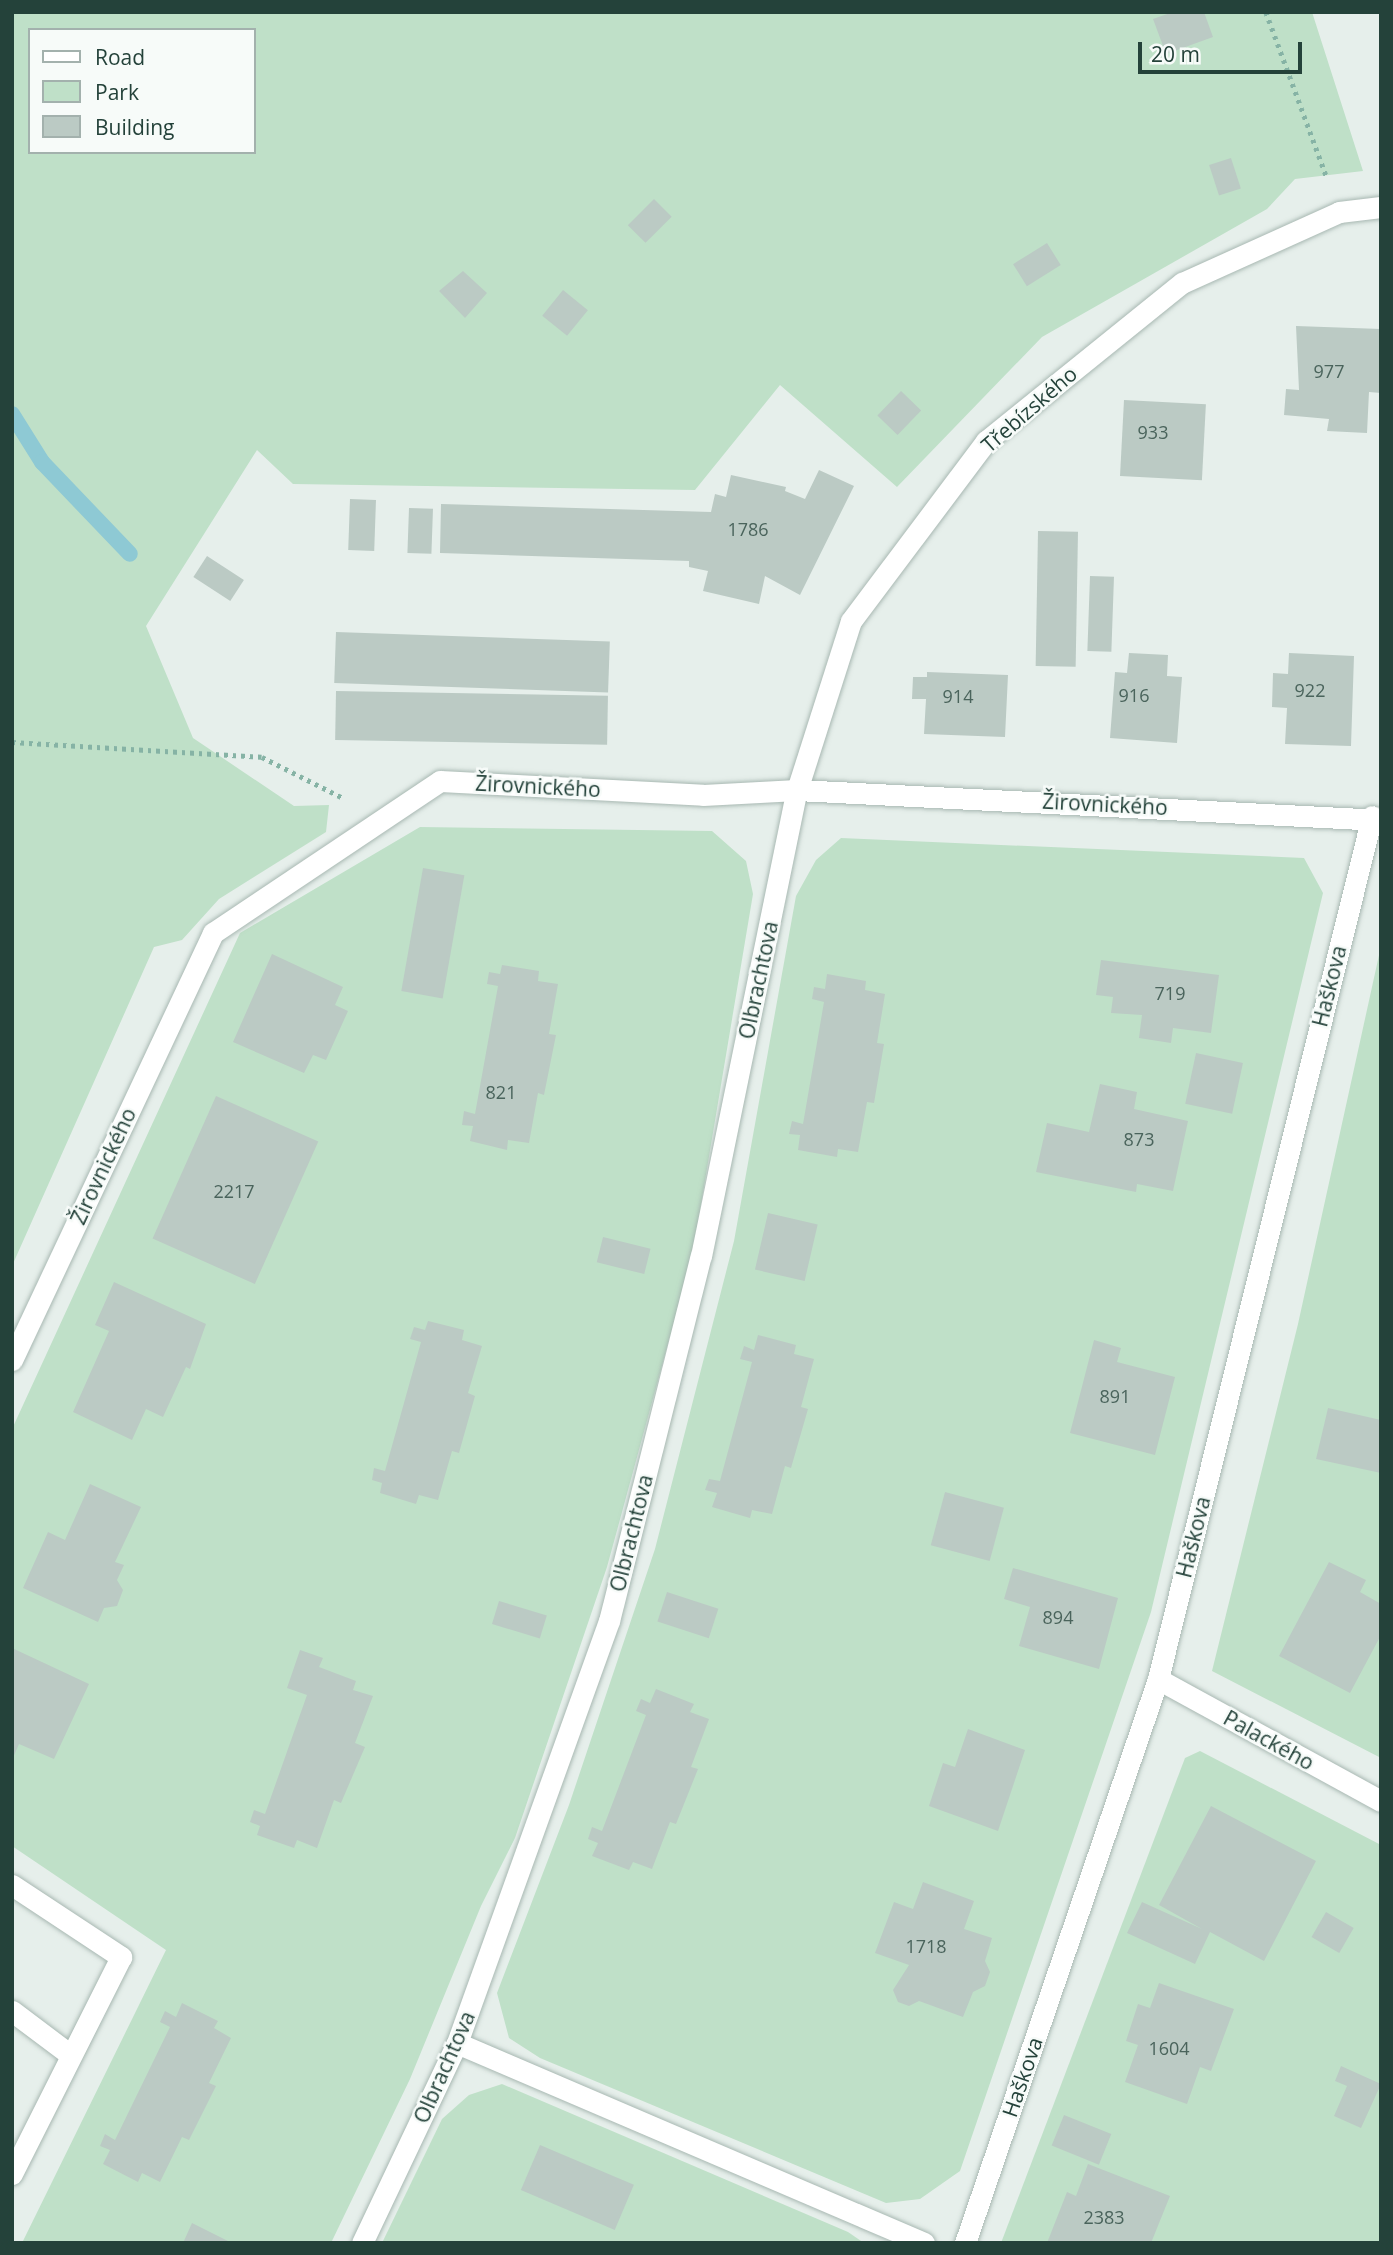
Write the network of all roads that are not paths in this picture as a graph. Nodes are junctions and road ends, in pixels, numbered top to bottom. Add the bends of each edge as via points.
1 (1381, 207) edge
2 (797, 790) junction
3 (1376, 818) edge
4 (12, 1360) edge
5 (1158, 1679) junction
6 (1381, 1801) edge
7 (12, 1885) edge
8 (12, 2011) edge
9 (457, 2043) junction
10 (69, 2054) junction
11 (12, 2174) edge
12 (362, 2243) edge
13 (924, 2243) edge
14 (965, 2243) edge

1 - 2 street, Třebízského via 1339,212 1182,283 986,441 851,621
2 - 3 street, Žirovnického
2 - 4 street, Žirovnického via 703,795 440,781 213,933
2 - 9 street, Olbrachtova via 701,1256 609,1621
3 - 5 street, Haškova
5 - 6 street, Palackého
5 - 14 street, Haškova
7 - 10 street via 121,1957
8 - 10 street
9 - 12 street, Olbrachtova
9 - 13 street
10 - 11 street

